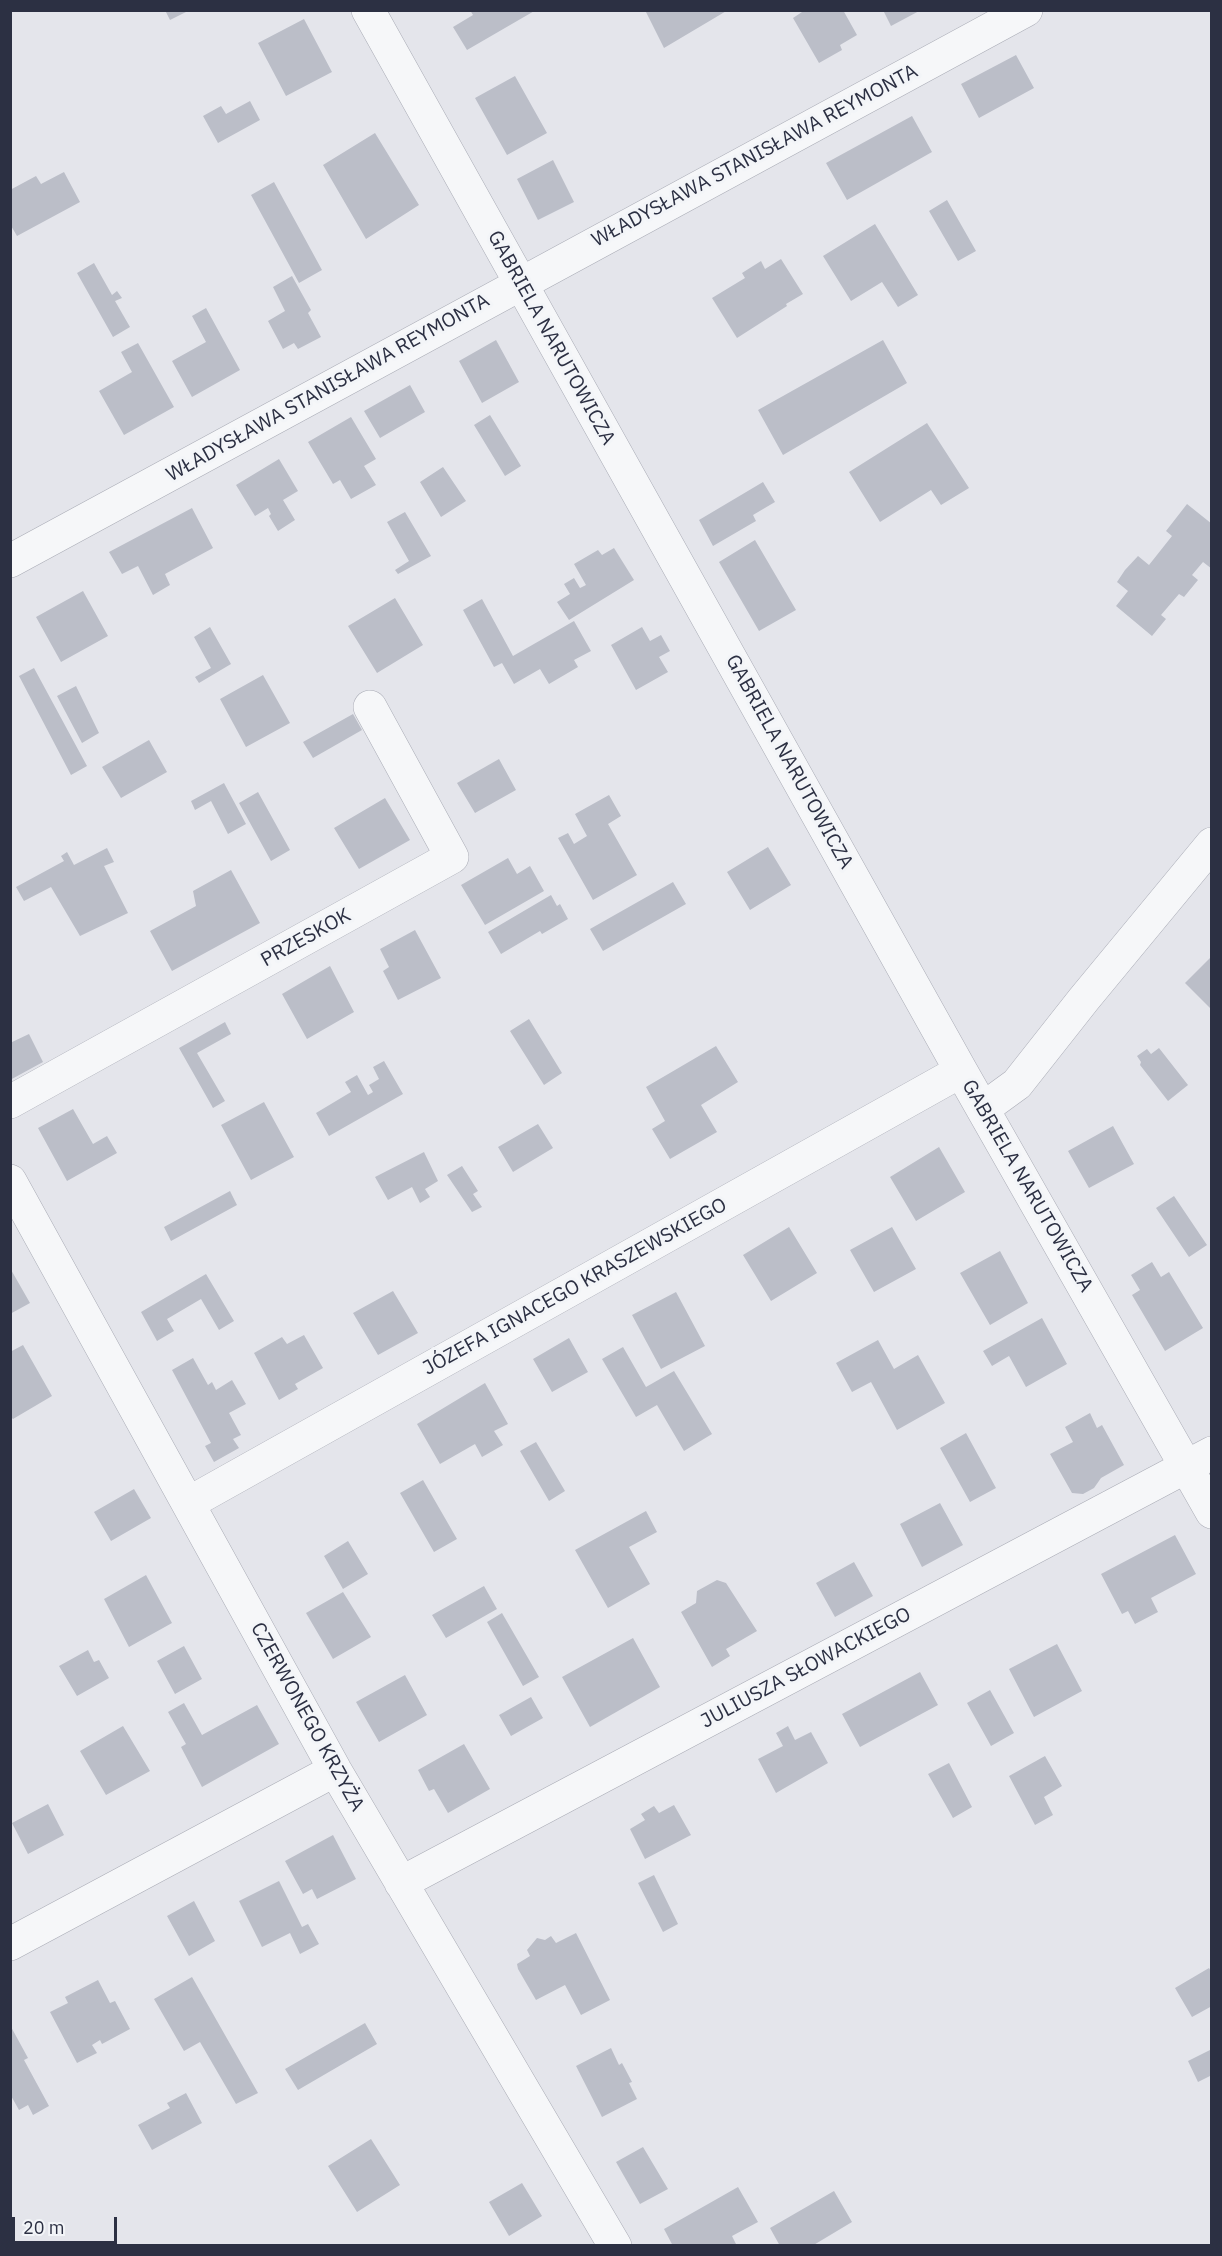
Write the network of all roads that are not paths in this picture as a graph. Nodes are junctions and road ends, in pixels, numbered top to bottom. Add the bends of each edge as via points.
1 (368, 10) edge
2 (1026, 10) edge
3 (520, 283) junction
4 (10, 561) edge
5 (370, 707) dead end
6 (1212, 844) edge
7 (962, 1071) junction
8 (10, 1102) edge
9 (984, 1107) junction
10 (10, 1181) edge
11 (1199, 1459) edge
12 (189, 1503) junction
13 (1212, 1512) edge
14 (335, 1770) junction
15 (401, 1883) junction
16 (10, 1944) edge
17 (615, 2246) edge

1 - 3 street, GABRIELA NARUTOWICZA
2 - 3 street, WŁADYSŁAWA STANISŁAWA REYMONTA
3 - 4 street, WŁADYSŁAWA STANISŁAWA REYMONTA
3 - 7 street, GABRIELA NARUTOWICZA
5 - 8 street, PRZESKOK via 452,857
6 - 9 street via 1017,1084
7 - 9 street, GABRIELA NARUTOWICZA
7 - 12 street, JÓZEFA IGNACEGO KRASZEWSKIEGO
9 - 11 street, GABRIELA NARUTOWICZA
10 - 12 street, CZERWONEGO KRZYŻA
11 - 13 street, GABRIELA NARUTOWICZA
11 - 15 street, JULIUSZA SŁOWACKIEGO
12 - 14 street, CZERWONEGO KRZYŻA
14 - 15 street, CZERWONEGO KRZYŻA
14 - 16 street
15 - 17 street, CZERWONEGO KRZYŻA

